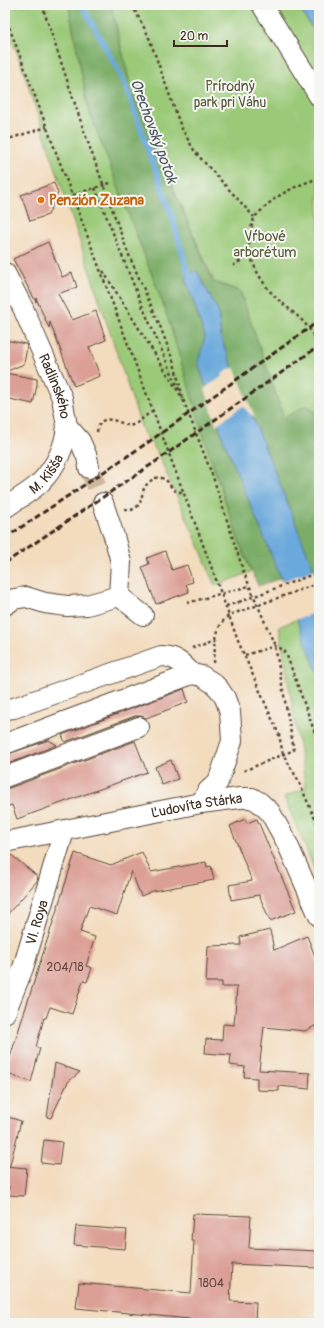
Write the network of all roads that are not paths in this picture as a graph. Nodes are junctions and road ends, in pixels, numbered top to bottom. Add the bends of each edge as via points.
1 (262, 5) edge
2 (319, 96) edge
3 (5, 273) edge
4 (67, 426) junction
5 (58, 459) junction
6 (111, 504) tunnel mouth
7 (5, 508) edge
8 (119, 596) junction
9 (5, 605) edge
10 (143, 615) dead end
11 (192, 674) junction
12 (5, 709) edge
13 (139, 727) dead end
14 (5, 744) edge
15 (5, 777) edge
16 (201, 803) junction
17 (64, 831) junction
18 (5, 842) edge
19 (319, 916) edge
20 (5, 1013) edge

1 - 2 street
3 - 4 street, Radlinského via 62,398
4 - 5 street, M. Kišša
4 - 5 street, Radlinského via 80,442 89,468 69,459
5 - 7 street, M. Kišša via 41,483
6 - 8 street via 114,536 121,562
8 - 9 street via 87,605 67,606 26,597 14,599
8 - 10 street
11 - 12 street via 177,660 161,656
11 - 14 street
11 - 16 street via 202,676 219,689 230,712 232,726 232,741 218,782 208,791
13 - 15 street
16 - 17 street, Ľudovíta Stárka
16 - 19 street, Ľudovíta Stárka via 252,798 265,806 287,843
17 - 18 street, Ľudovíta Stárka
17 - 20 street, Vl. Roya via 23,968

